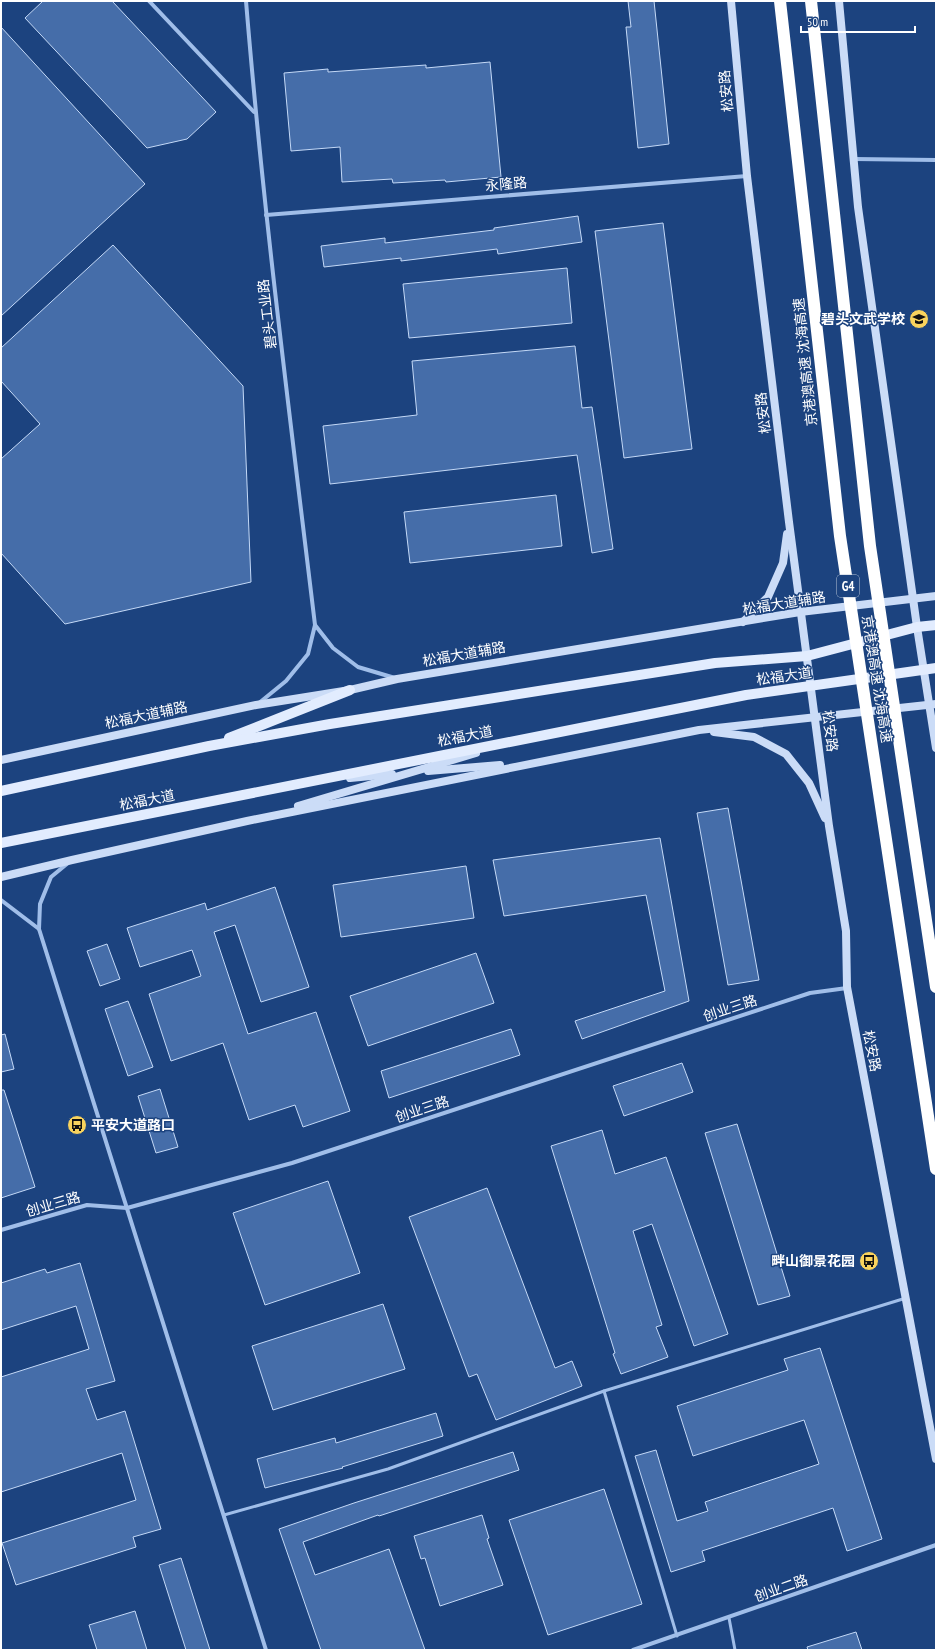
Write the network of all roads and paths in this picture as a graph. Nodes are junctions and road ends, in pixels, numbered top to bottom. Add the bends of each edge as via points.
1 (149, 1) edge
2 (246, 1) edge
3 (731, 1) edge
4 (780, 1) edge
5 (811, 1) edge
6 (839, 1) edge
7 (255, 112) junction
8 (853, 159) junction
9 (936, 160) edge
10 (747, 176) junction
11 (266, 215) junction
12 (789, 522) junction
13 (936, 596) edge
14 (913, 599) junction
15 (800, 612) junction
16 (743, 622) junction
17 (315, 625) junction
18 (936, 625) edge
19 (917, 627) junction
20 (807, 656) junction
21 (936, 668) edge
22 (923, 670) junction
23 (397, 679) junction
24 (811, 686) junction
25 (350, 690) junction
26 (256, 705) junction
27 (932, 705) edge
28 (815, 718) junction
29 (699, 730) junction
30 (520, 740) junction
31 (209, 746) junction
32 (936, 748) edge
33 (1, 760) edge
34 (555, 760) junction
35 (410, 773) junction
36 (312, 781) junction
37 (1, 791) edge
38 (247, 821) junction
39 (829, 826) junction
40 (1, 844) edge
41 (72, 860) junction
42 (1, 877) edge
43 (1, 900) edge
44 (40, 930) junction
45 (936, 987) edge
46 (847, 988) junction
47 (936, 1169) edge
48 (127, 1208) junction
49 (1, 1230) edge
50 (906, 1298) junction
51 (604, 1391) junction
52 (936, 1459) edge
53 (224, 1515) junction
54 (936, 1545) edge
55 (728, 1618) junction
56 (677, 1636) junction
57 (266, 1650) edge
58 (632, 1650) edge
59 (735, 1650) edge

1 - 7 street
2 - 7 street, 碧头工业路
3 - 10 main road, 松安路
4 - 47 highway, 京港澳高速 沈海高速 / G4, bridge via 840,536
5 - 45 highway, 京港澳高速 沈海高速 / G4, bridge via 870,546
6 - 8 main road
7 - 11 street, 碧头工业路
8 - 9 street
8 - 14 main road
10 - 11 street, 永隆路
10 - 12 main road, 松安路
11 - 17 street, 碧头工业路
12 - 15 main road, 松安路
12 - 16 main road via 783,563 768,597
13 - 14 main road, 松福大道辅路
14 - 15 main road, 松福大道辅路
14 - 19 main road
15 - 16 main road, 松福大道辅路
15 - 20 main road, 松安路
16 - 23 main road, 松福大道辅路
17 - 23 street via 333,648 358,667
17 - 26 street via 308,654 286,681
18 - 19 main road, 松福大道
19 - 20 main road, 松福大道
19 - 22 main road
20 - 24 main road, 松安路
20 - 31 main road, 松福大道 via 715,663 330,724
21 - 22 main road, 松福大道
22 - 24 main road, 松福大道
22 - 27 main road
23 - 25 main road, 松福大道辅路
24 - 28 main road, 松安路
24 - 30 main road, 松福大道 via 746,695
25 - 26 main road, 松福大道辅路
25 - 31 main road
26 - 33 main road, 松福大道辅路
27 - 28 main road
27 - 32 main road
28 - 29 main road
28 - 39 main road, 松安路
29 - 34 main road
29 - 39 main road via 754,737 786,754 809,783
30 - 35 main road
30 - 36 main road, 松福大道
31 - 37 main road, 松福大道
34 - 35 main road
34 - 38 main road
35 - 36 main road
35 - 38 main road
36 - 40 main road, 松福大道
38 - 41 main road
39 - 46 main road, 松安路 via 846,931
41 - 42 main road
41 - 44 street via 51,877 40,904
43 - 44 street
44 - 48 street
46 - 48 street, 创业三路 via 810,993 292,1163
46 - 50 main road, 松安路
48 - 49 street, 创业三路 via 87,1204
48 - 53 street
50 - 51 lane
50 - 52 main road, 松安路
51 - 53 lane via 388,1469
51 - 56 lane
53 - 57 street
54 - 55 street, 创业二路
55 - 56 street, 创业二路
55 - 59 lane
56 - 58 street, 创业二路

